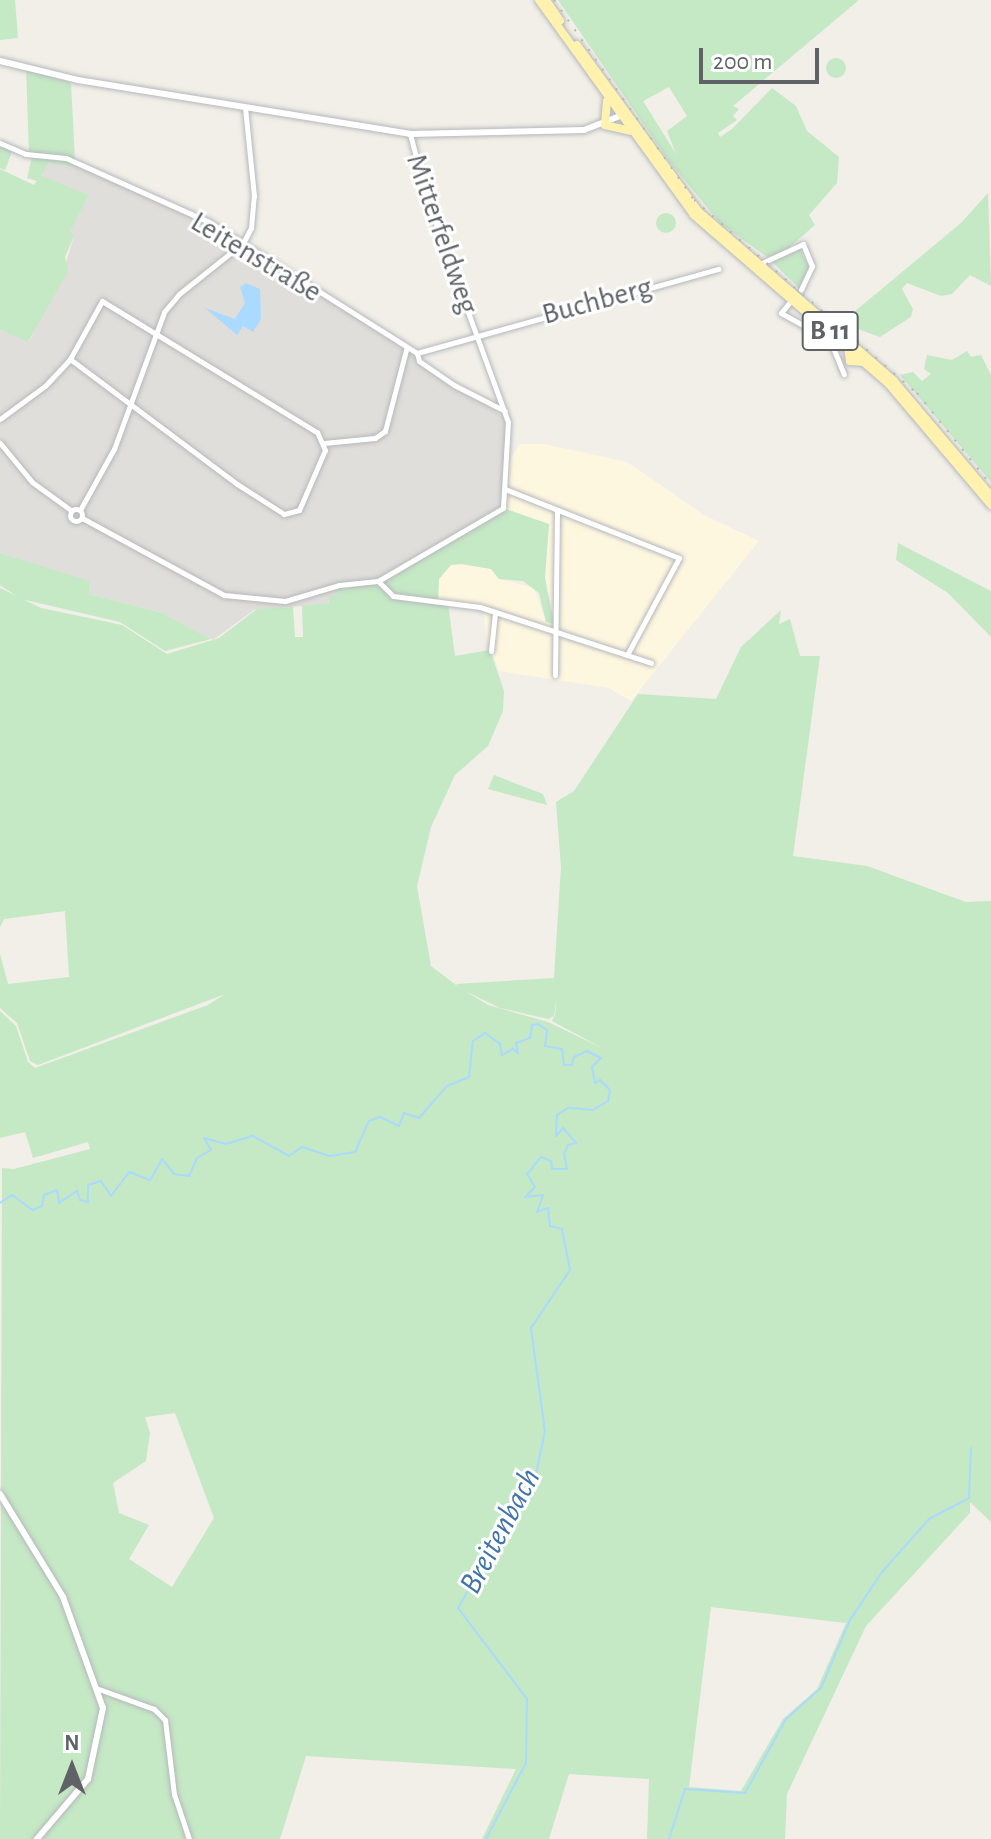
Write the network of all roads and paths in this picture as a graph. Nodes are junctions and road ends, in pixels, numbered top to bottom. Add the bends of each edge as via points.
1 (539, 0) edge
2 (546, 0) edge
3 (0, 61) edge
4 (606, 96) junction
5 (245, 108) junction
6 (624, 115) junction
7 (605, 125) junction
8 (630, 131) junction
9 (410, 134) junction
10 (0, 143) edge
11 (243, 243) junction
12 (765, 266) junction
13 (718, 269) dead end
14 (801, 290) dead end
15 (789, 303) dead end
16 (157, 331) junction
17 (477, 333) junction
18 (847, 346) junction
19 (406, 350) junction
20 (417, 353) junction
21 (70, 359) junction
22 (865, 362) junction
23 (846, 364) junction
24 (844, 374) dead end
25 (130, 407) junction
26 (505, 411) junction
27 (0, 419) edge
28 (0, 443) edge
29 (324, 443) junction
30 (505, 489) junction
31 (991, 496) edge
32 (991, 505) edge
33 (80, 510) junction
34 (557, 510) junction
35 (72, 511) junction
36 (82, 518) junction
37 (378, 581) junction
38 (495, 612) junction
39 (558, 632) junction
40 (491, 651) dead end
41 (627, 655) junction
42 (651, 663) dead end
43 (555, 675) dead end
44 (0, 1494) edge
45 (96, 1688) junction
46 (37, 1839) edge
47 (189, 1839) edge

1 - 4 main road, B 11
2 - 6 main road, B 11
3 - 5 street
4 - 6 main road, B 11
4 - 7 main road
5 - 9 street
5 - 11 street via 254,212
6 - 7 street
6 - 8 main road, B 11
6 - 12 main road, B 11 via 689,200
7 - 8 main road
7 - 9 street via 575,131
8 - 18 main road, B 11 via 707,228
9 - 17 street, Mitterfeldweg via 427,200
10 - 11 street, Leitenstraße via 26,154 66,158 209,222
11 - 16 street via 172,300
11 - 19 street, Leitenstraße
12 - 14 street via 800,242 812,266
12 - 31 main road, B 11 via 893,380
13 - 17 street, Buchberg
15 - 23 street via 781,313 830,340
16 - 21 street via 102,301
16 - 25 street
16 - 29 street via 317,432
17 - 20 street
17 - 26 street
18 - 22 main road, B 11
18 - 23 main road
19 - 20 street, Leitenstraße
19 - 29 street via 385,431 375,438
20 - 26 street, Leitenstraße via 419,361 454,385
21 - 25 street
21 - 27 street via 45,386
22 - 23 main road
22 - 32 main road, B 11 via 930,429
23 - 24 street
25 - 29 street via 284,514 299,510 321,465
25 - 33 street
26 - 30 street via 510,445
28 - 35 street via 32,482
30 - 34 street
30 - 37 street via 503,508
33 - 35 street
33 - 36 street
34 - 39 street via 553,576
34 - 41 street via 672,552 679,567
35 - 36 street via 72,520
36 - 37 street via 193,582 233,597 274,601
37 - 38 street via 393,596
38 - 39 street
38 - 40 street
39 - 41 street
39 - 43 street
41 - 42 street
44 - 45 street via 63,1597
45 - 46 street via 103,1708 88,1779
45 - 47 street via 154,1709 165,1720 174,1794

